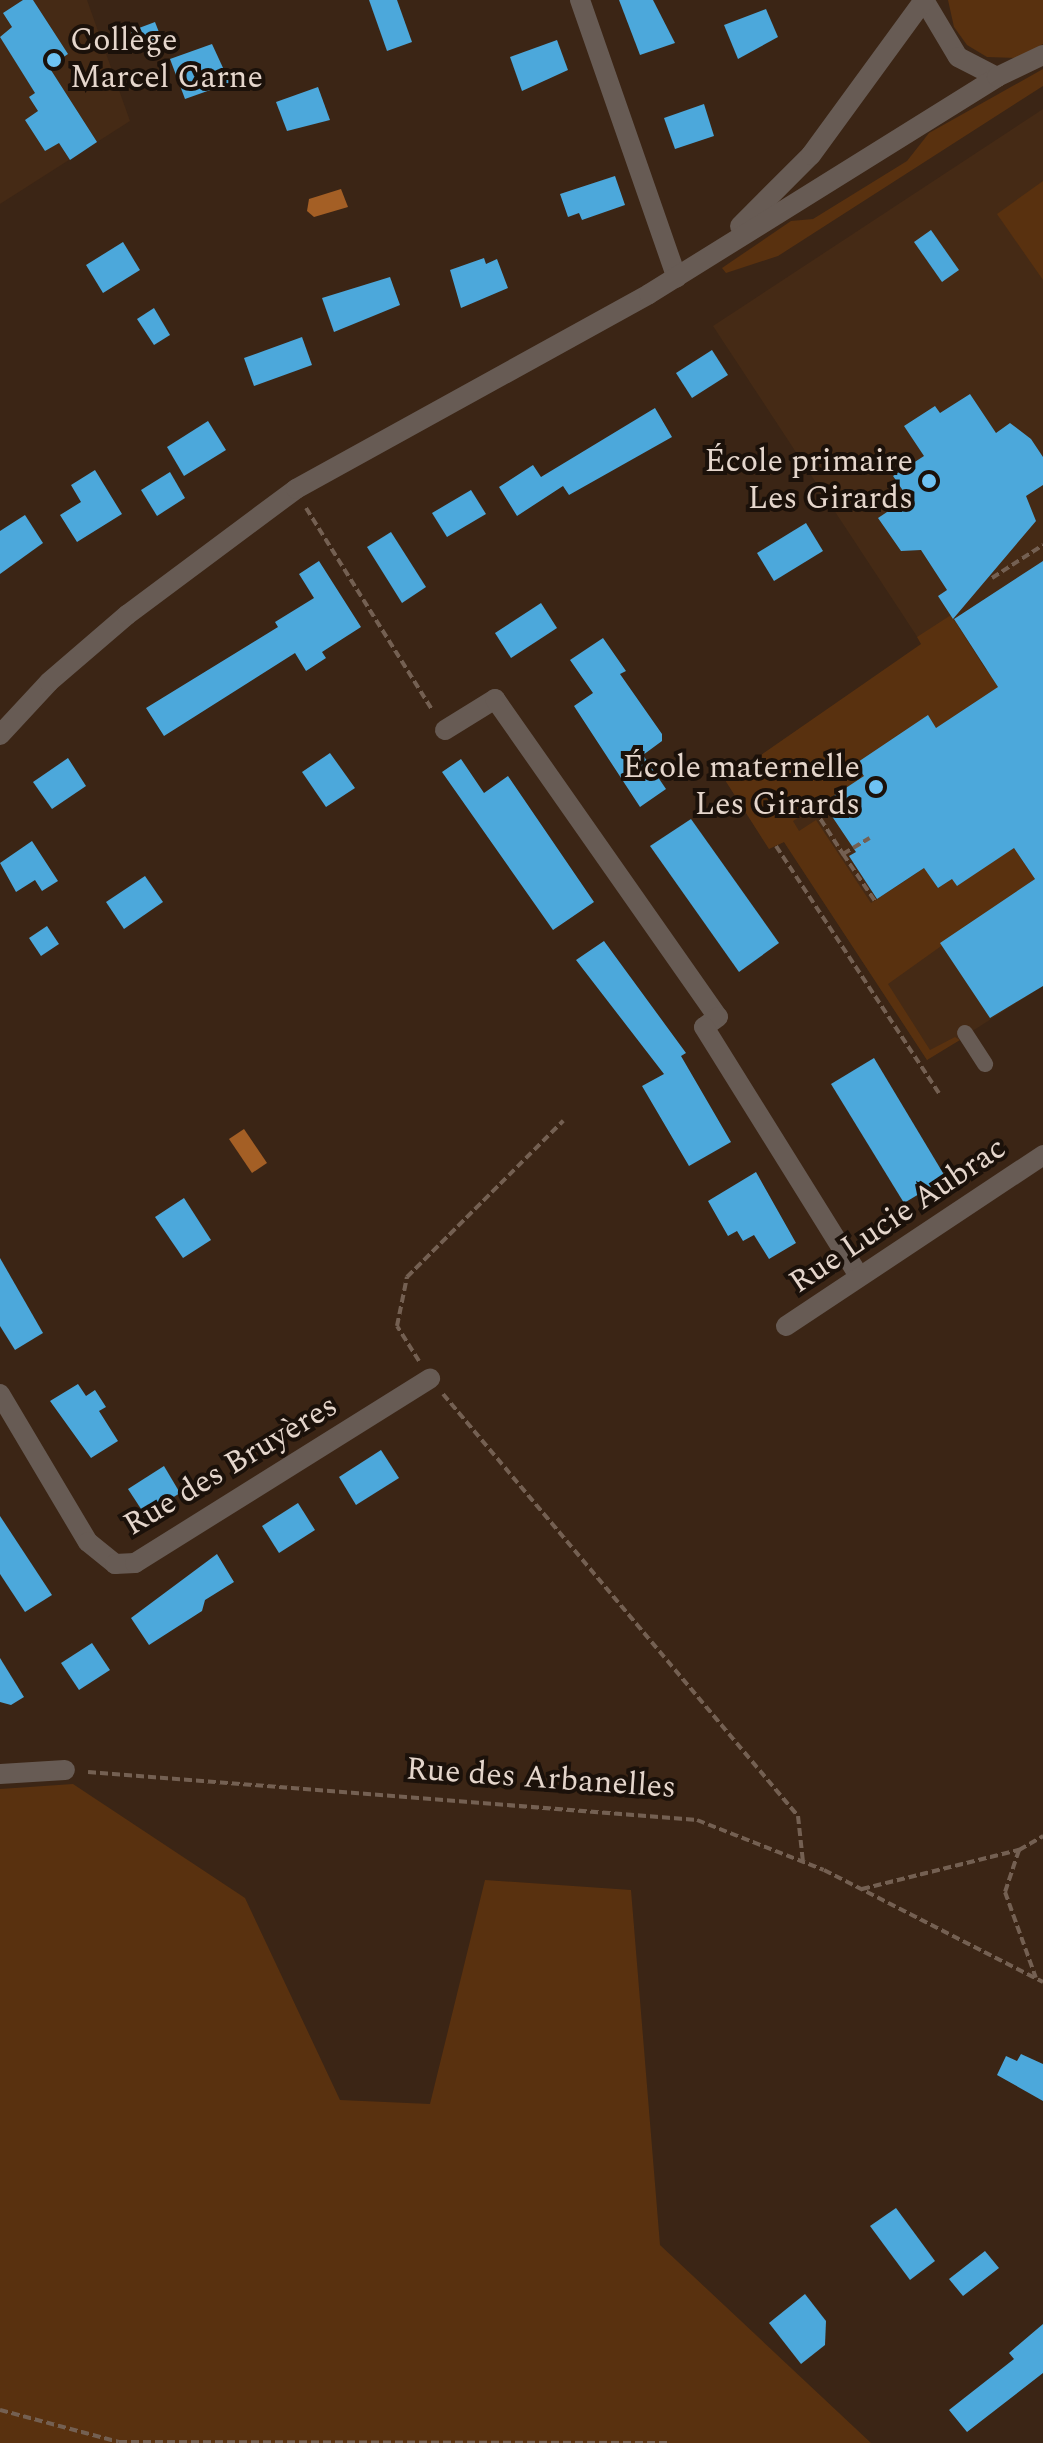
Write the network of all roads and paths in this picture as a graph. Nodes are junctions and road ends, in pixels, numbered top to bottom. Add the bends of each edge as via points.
1 (580, 0) edge
2 (924, 0) edge
3 (1043, 55) edge
4 (997, 77) junction
5 (715, 251) junction
6 (677, 278) junction
7 (296, 489) junction
8 (1043, 545) edge
9 (992, 578) dead end
10 (445, 730) joint
11 (0, 735) edge
12 (814, 809) dead end
13 (870, 838) dead end
14 (776, 846) dead end
15 (843, 854) junction
16 (875, 901) dead end
17 (965, 1033) dead end
18 (985, 1064) dead end
19 (939, 1093) dead end
20 (563, 1121) dead end
21 (1043, 1155) edge
22 (859, 1276) junction
23 (786, 1326) dead end
24 (430, 1379) junction
25 (0, 1394) edge
26 (65, 1770) joint
27 (0, 1774) edge
28 (1043, 1836) edge
29 (1019, 1850) junction
30 (803, 1862) junction
31 (862, 1889) junction
32 (1036, 1978) junction
33 (1043, 1982) edge
34 (0, 2410) edge
35 (667, 2443) edge

1 - 6 street
2 - 4 street via 958,57
2 - 5 street via 811,155
3 - 4 street
4 - 5 street
5 - 6 street
6 - 7 street
7 - 10 path
7 - 11 street via 127,615 49,682
8 - 9 path
10 - 22 street via 495,699 718,1017 704,1027
12 - 15 path
13 - 15 path
14 - 19 path
15 - 16 path
17 - 18 lane
20 - 24 path via 407,1277 397,1326
21 - 22 street, Rue Lucie Aubrac
22 - 23 street, Rue Lucie Aubrac
24 - 25 street, Rue des Bruyères via 135,1563 115,1564 88,1542
24 - 30 path via 798,1816
26 - 27 street
26 - 30 path, Rue des Arbanelles via 697,1820
28 - 29 path
29 - 31 path
29 - 32 path via 1005,1892
30 - 31 path, Rue des Arbanelles
31 - 32 path, Rue des Arbanelles
32 - 33 path, Rue des Arbanelles
34 - 35 path via 119,2442

